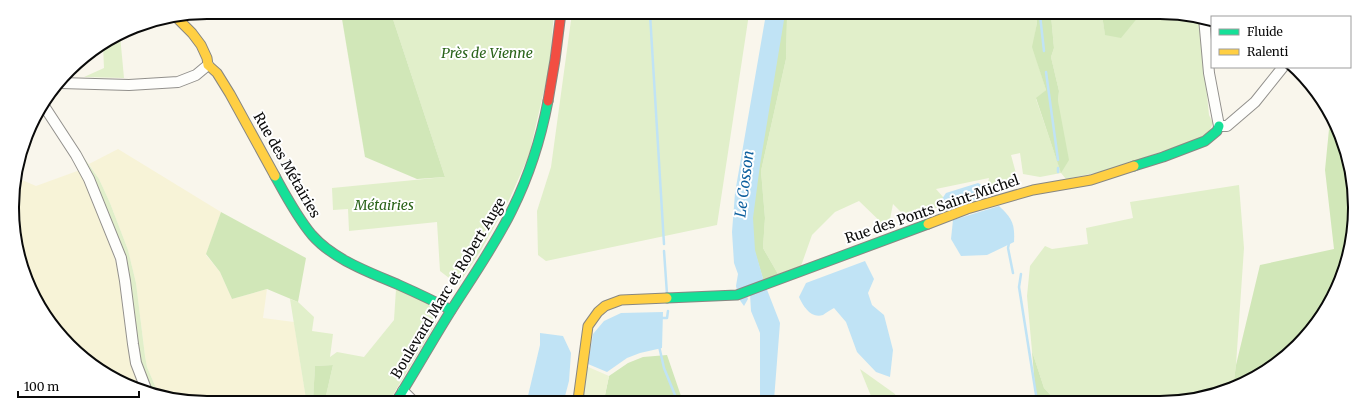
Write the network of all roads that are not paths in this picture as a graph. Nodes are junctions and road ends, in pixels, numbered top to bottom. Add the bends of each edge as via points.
1 (560, 19) edge
2 (180, 21) edge
3 (1205, 24) edge
4 (208, 65) junction
5 (1282, 68) edge
6 (66, 83) edge
7 (46, 110) edge
8 (1219, 126) junction
9 (451, 310) junction
10 (145, 385) edge
11 (403, 391) junction
12 (400, 396) edge
13 (408, 396) edge
14 (579, 396) edge

1 - 9 street, Boulevard Marc et Robert Auge via 553,80 530,168 505,223
2 - 4 street, Rue des Métairies via 204,49
3 - 8 street via 1209,73
4 - 6 street via 196,75 178,82 129,85
4 - 9 street, Rue des Métairies via 217,73 227,89 296,214 313,236 331,252 355,266
5 - 8 street via 1255,102 1227,126
7 - 10 street via 89,179 121,258 136,363
8 - 14 street, Rue des Ponts Saint-Michel via 1206,141 1091,180 1033,190 967,209 738,295 610,302 600,308 588,326
9 - 11 street, Boulevard Marc et Robert Auge
11 - 12 street, Boulevard Marc et Robert Auge
11 - 13 street

